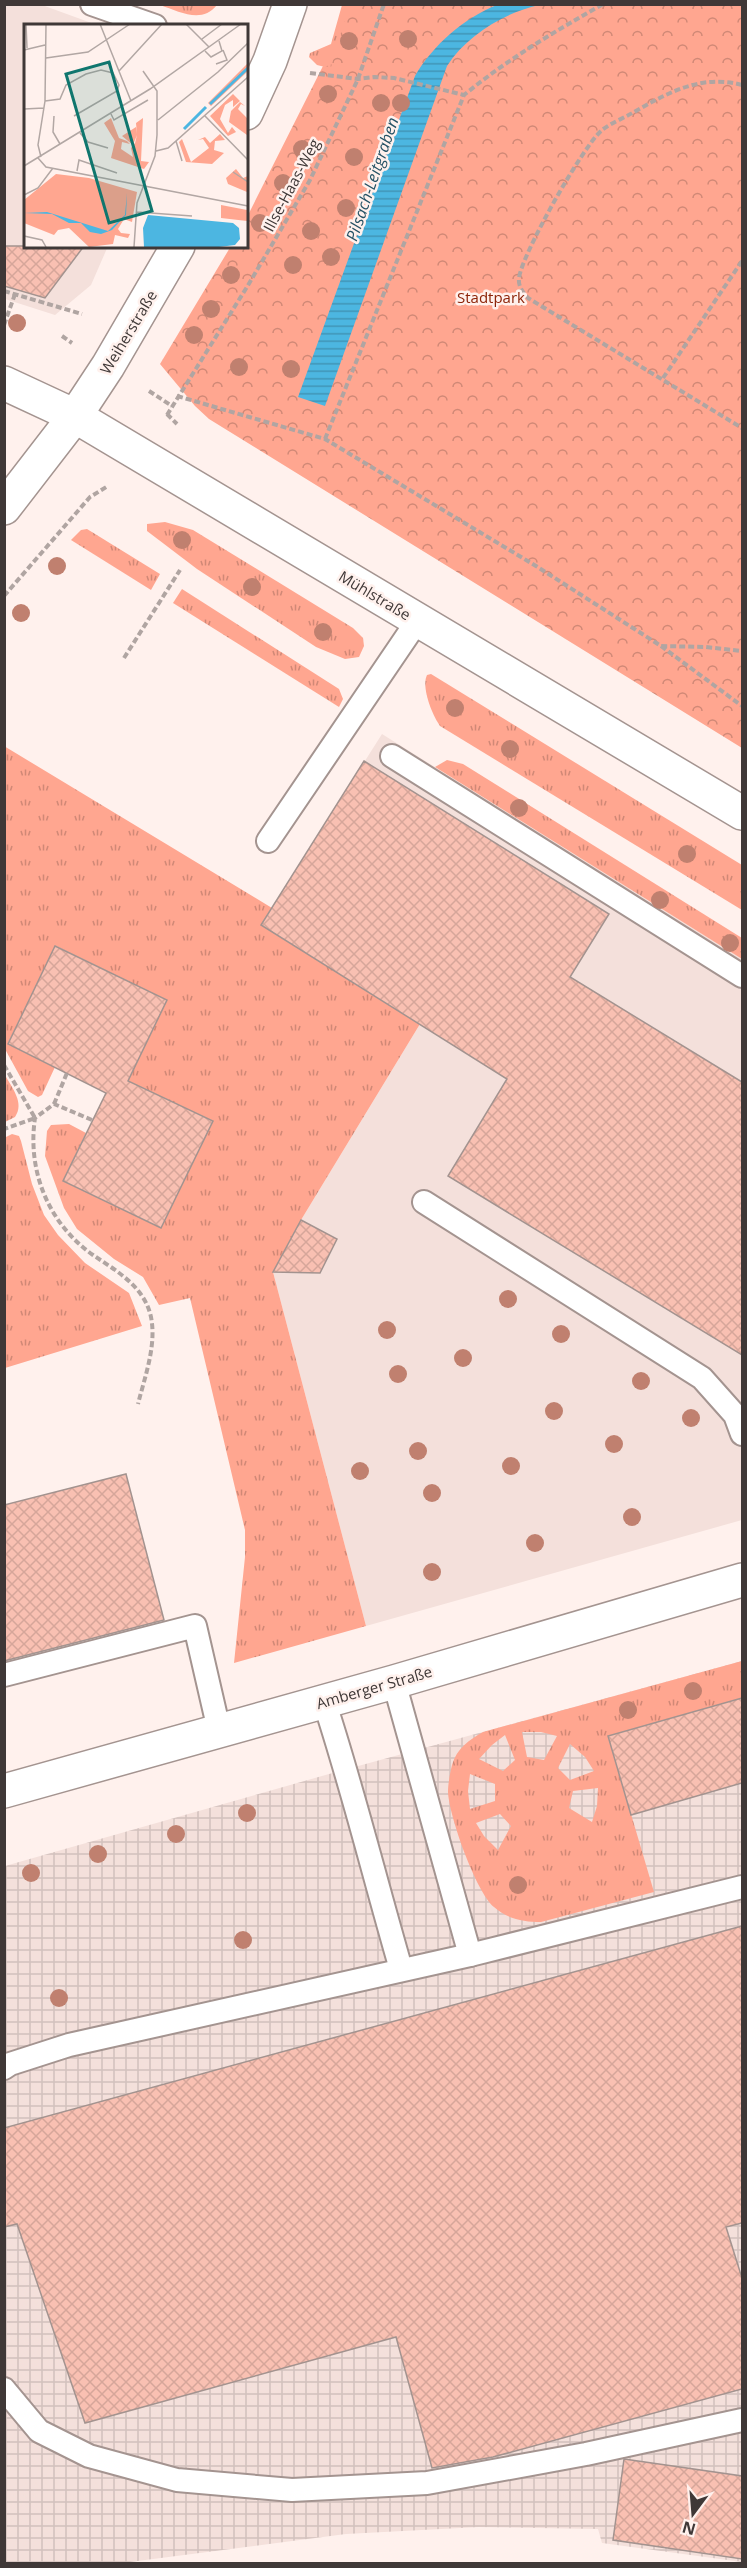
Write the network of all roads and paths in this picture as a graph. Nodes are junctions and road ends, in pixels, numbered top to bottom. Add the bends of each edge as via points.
1 (92, 4) edge
2 (290, 4) edge
3 (384, 4) edge
4 (603, 4) edge
5 (149, 24) edge
6 (306, 72) dead end
7 (358, 79) junction
8 (742, 85) edge
9 (464, 95) junction
10 (248, 109) edge
11 (177, 248) edge
12 (742, 261) edge
13 (4, 291) edge
14 (15, 294) junction
15 (82, 314) dead end
16 (4, 325) edge
17 (62, 336) dead end
18 (75, 345) dead end
19 (663, 378) junction
20 (4, 383) edge
21 (149, 391) dead end
22 (177, 396) junction
23 (172, 406) junction
24 (75, 416) junction
25 (164, 421) dead end
26 (742, 428) edge
27 (325, 439) junction
28 (116, 485) dead end
29 (4, 508) edge
30 (180, 570) dead end
31 (4, 596) edge
32 (418, 620) junction
33 (661, 646) junction
34 (742, 651) edge
35 (124, 658) dead end
36 (742, 706) edge
37 (392, 756) dead end
38 (742, 813) edge
39 (268, 841) dead end
40 (742, 976) edge
41 (4, 1065) edge
42 (67, 1072) dead end
43 (54, 1104) junction
44 (35, 1118) junction
45 (92, 1120) dead end
46 (4, 1129) edge
47 (424, 1202) dead end
48 (138, 1404) dead end
49 (742, 1434) edge
50 (742, 1580) edge
51 (4, 1675) edge
52 (394, 1682) junction
53 (324, 1701) junction
54 (219, 1730) junction
55 (4, 1791) edge
56 (742, 1887) edge
57 (470, 1955) junction
58 (401, 1969) junction
59 (4, 2068) edge
60 (4, 2389) edge
61 (742, 2420) edge

1 - 5 lane
2 - 10 street
3 - 7 path, Illse-Haas-Weg
4 - 9 path via 502,64
6 - 7 path
7 - 9 path via 406,81
7 - 22 path, Illse-Haas-Weg via 304,190
8 - 19 path via 713,81 686,85 602,130 572,169 519,279 528,298
9 - 27 path
11 - 24 street, Weiherstraße
12 - 19 path
13 - 14 path
14 - 15 path
14 - 16 path
17 - 18 path
19 - 26 path
20 - 24 street, Mühlstraße
21 - 23 path
22 - 23 path, Illse-Haas-Weg
22 - 27 path
23 - 25 path, Illse-Haas-Weg
24 - 29 street, Weiherstraße
24 - 32 street, Mühlstraße
27 - 33 path
28 - 31 path via 98,491
30 - 35 path
32 - 38 street, Mühlstraße
32 - 39 lane
33 - 34 path
33 - 36 path
37 - 40 lane
41 - 44 path
42 - 43 path
43 - 44 path
43 - 45 path
44 - 46 path
44 - 48 path via 35,1164 55,1218 90,1254 129,1282 150,1314 152,1344
47 - 49 lane via 702,1378 735,1415
50 - 52 street, Amberger Straße
51 - 54 lane via 195,1626
52 - 53 street, Amberger Straße
52 - 57 lane
53 - 54 street, Amberger Straße
53 - 58 lane
54 - 55 street, Amberger Straße
56 - 57 lane
57 - 58 lane
58 - 59 lane via 69,2045
60 - 61 lane via 39,2431 89,2456 177,2480 292,2490 427,2483

